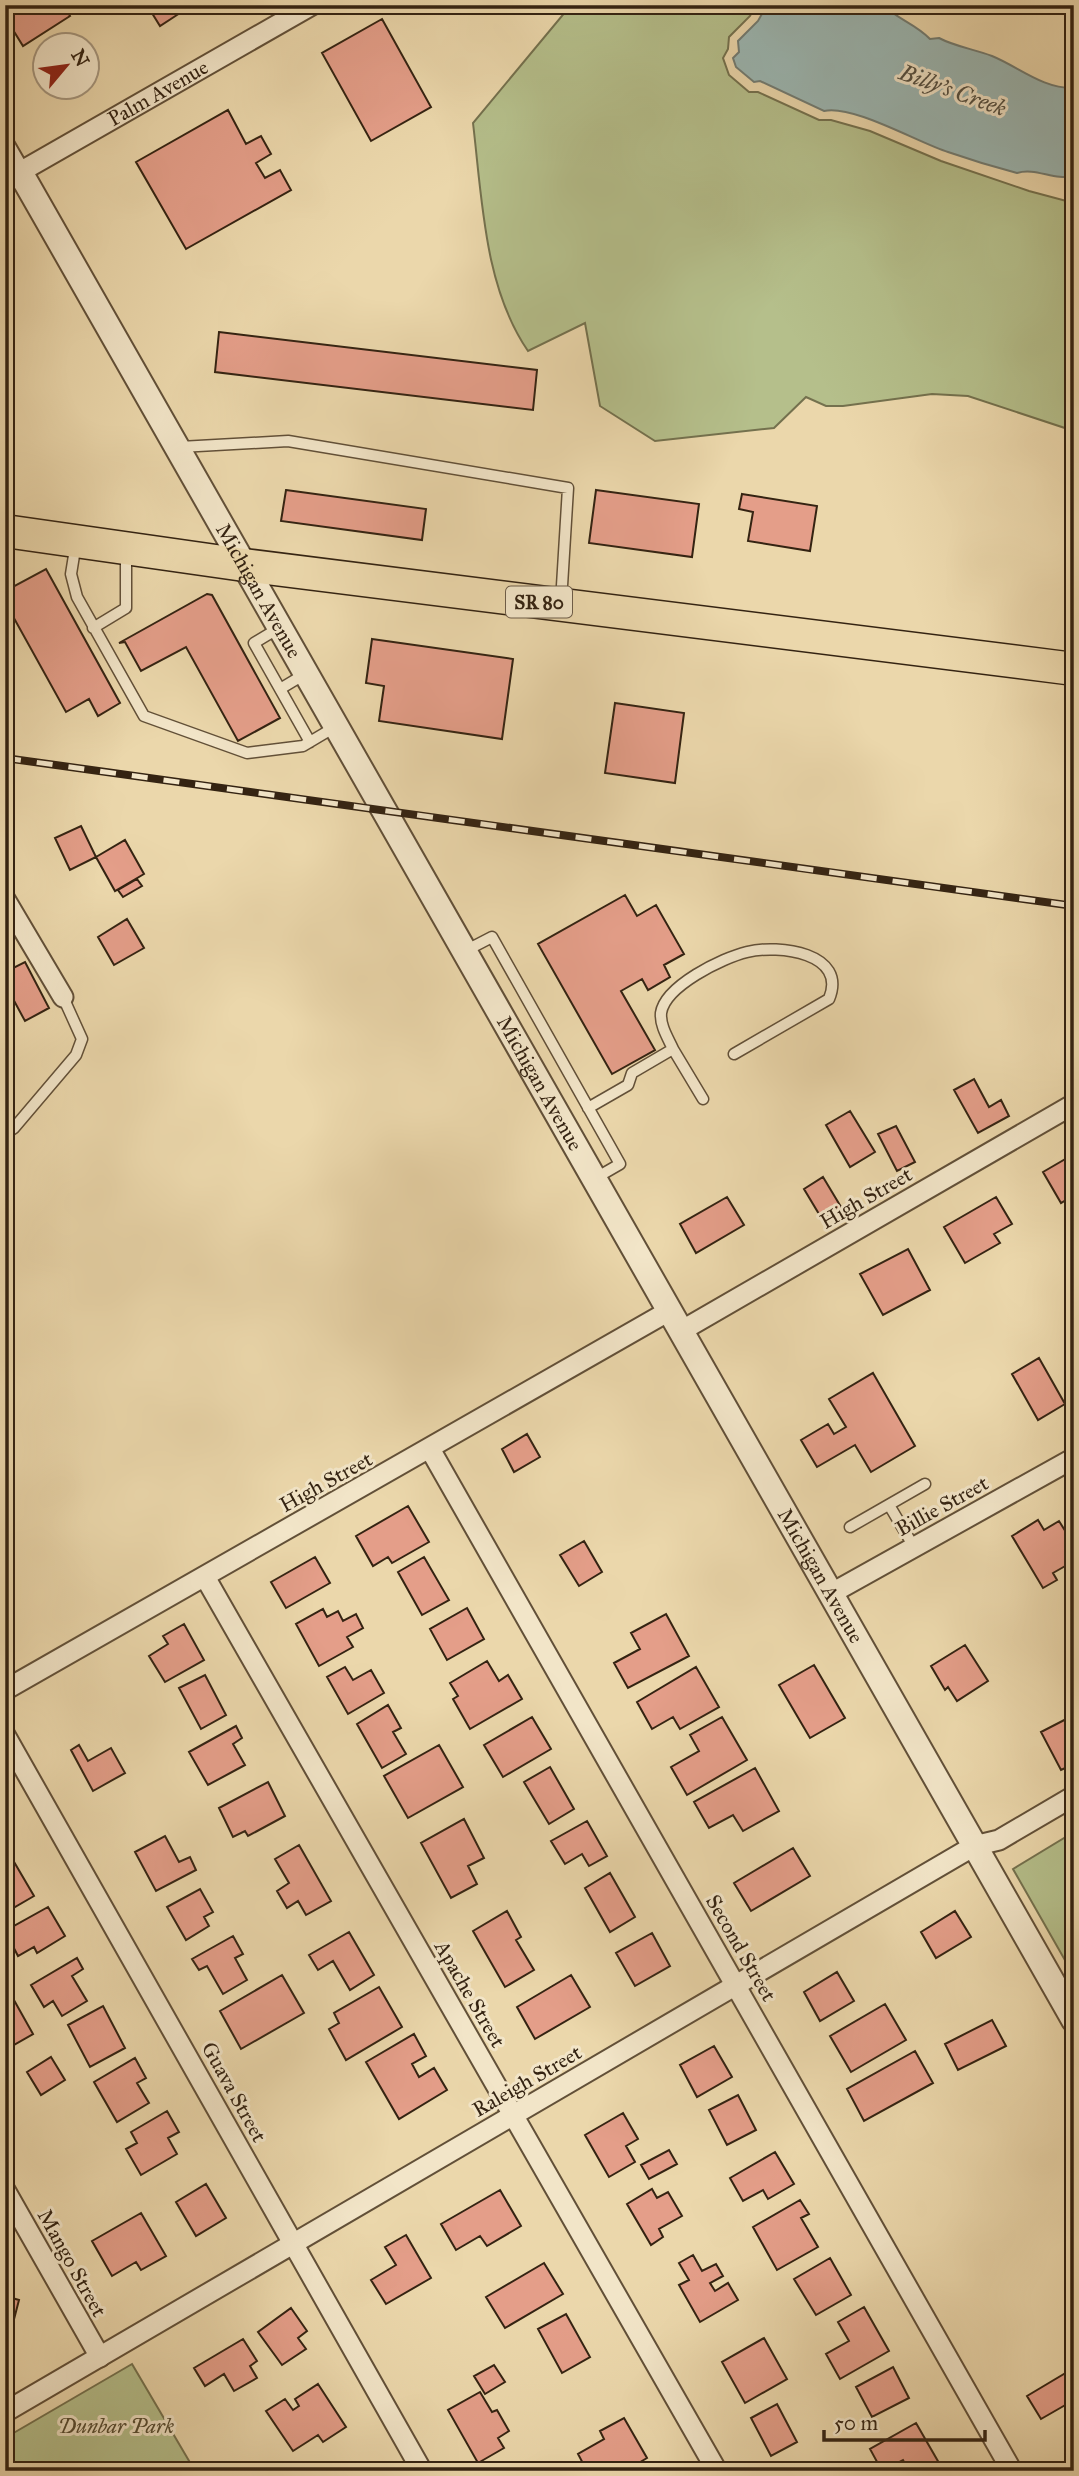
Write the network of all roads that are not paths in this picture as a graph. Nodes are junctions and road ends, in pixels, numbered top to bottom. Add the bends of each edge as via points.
1 (312, 5) edge
2 (5, 146) edge
3 (12, 176) edge
4 (176, 447) junction
5 (5, 531) edge
6 (76, 542) junction
7 (127, 549) junction
8 (244, 565) junction
9 (561, 605) junction
10 (93, 628) junction
11 (280, 628) junction
12 (1074, 669) edge
13 (306, 674) junction
14 (280, 689) junction
15 (336, 726) junction
16 (310, 742) junction
17 (5, 899) edge
18 (465, 952) junction
19 (62, 998) joint
20 (673, 1049) junction
21 (734, 1054) dead end
22 (703, 1099) dead end
23 (1074, 1104) edge
24 (589, 1108) junction
25 (5, 1134) edge
26 (594, 1179) junction
27 (675, 1321) junction
28 (430, 1449) junction
29 (1074, 1458) edge
30 (925, 1484) dead end
31 (889, 1504) junction
32 (850, 1527) dead end
33 (914, 1547) junction
34 (205, 1577) junction
35 (832, 1593) junction
36 (5, 1690) edge
37 (5, 1735) edge
38 (1074, 1796) edge
39 (974, 1846) junction
40 (736, 1986) junction
41 (1074, 2020) edge
42 (514, 2115) junction
43 (5, 2190) edge
44 (293, 2245) junction
45 (100, 2357) junction
46 (5, 2412) edge
47 (422, 2471) edge
48 (717, 2471) edge
49 (1012, 2471) edge

1 - 3 street, Palm Avenue
2 - 3 street, Michigan Avenue
3 - 4 street, Michigan Avenue
4 - 8 street, Michigan Avenue
4 - 9 lane via 288,441 568,488
5 - 6 main road, SR 80
6 - 7 main road, SR 80
6 - 10 lane via 71,575
7 - 8 main road, SR 80
7 - 10 lane via 125,608
8 - 9 main road, SR 80
8 - 11 street, Michigan Avenue
9 - 12 main road, SR 80
10 - 16 lane via 144,716 247,753
11 - 13 street, Michigan Avenue
11 - 14 lane via 254,643
13 - 14 lane
13 - 15 street, Michigan Avenue
14 - 16 lane
15 - 16 lane
15 - 18 street, Michigan Avenue
17 - 19 street
18 - 24 lane via 492,937
18 - 26 street, Michigan Avenue
19 - 25 lane via 82,1040 76,1055
20 - 21 lane via 662,1025 666,1001 674,990 731,957 749,951 798,953 817,958 831,971 834,987 829,999
20 - 22 lane
20 - 24 lane via 632,1073 628,1085
23 - 27 street, High Street
24 - 26 lane via 620,1164
26 - 27 street, Michigan Avenue
27 - 28 street, High Street
27 - 35 street, Michigan Avenue
28 - 34 street, High Street
28 - 40 street, Second Street
29 - 33 street, Billie Street
30 - 31 lane
31 - 32 lane
31 - 33 lane
33 - 35 street, Billie Street
34 - 36 street, High Street
34 - 42 street, Apache Street
35 - 39 street, Michigan Avenue
37 - 44 street, Guava Street
38 - 39 street, Raleigh Street via 999,1840
39 - 40 street, Raleigh Street
39 - 41 street, Michigan Avenue
40 - 42 street, Raleigh Street
40 - 49 street, Second Street
42 - 44 street, Raleigh Street
42 - 48 street, Apache Street
43 - 45 street, Mango Street
44 - 45 street, Raleigh Street
44 - 47 street, Guava Street
45 - 46 street, Raleigh Street

